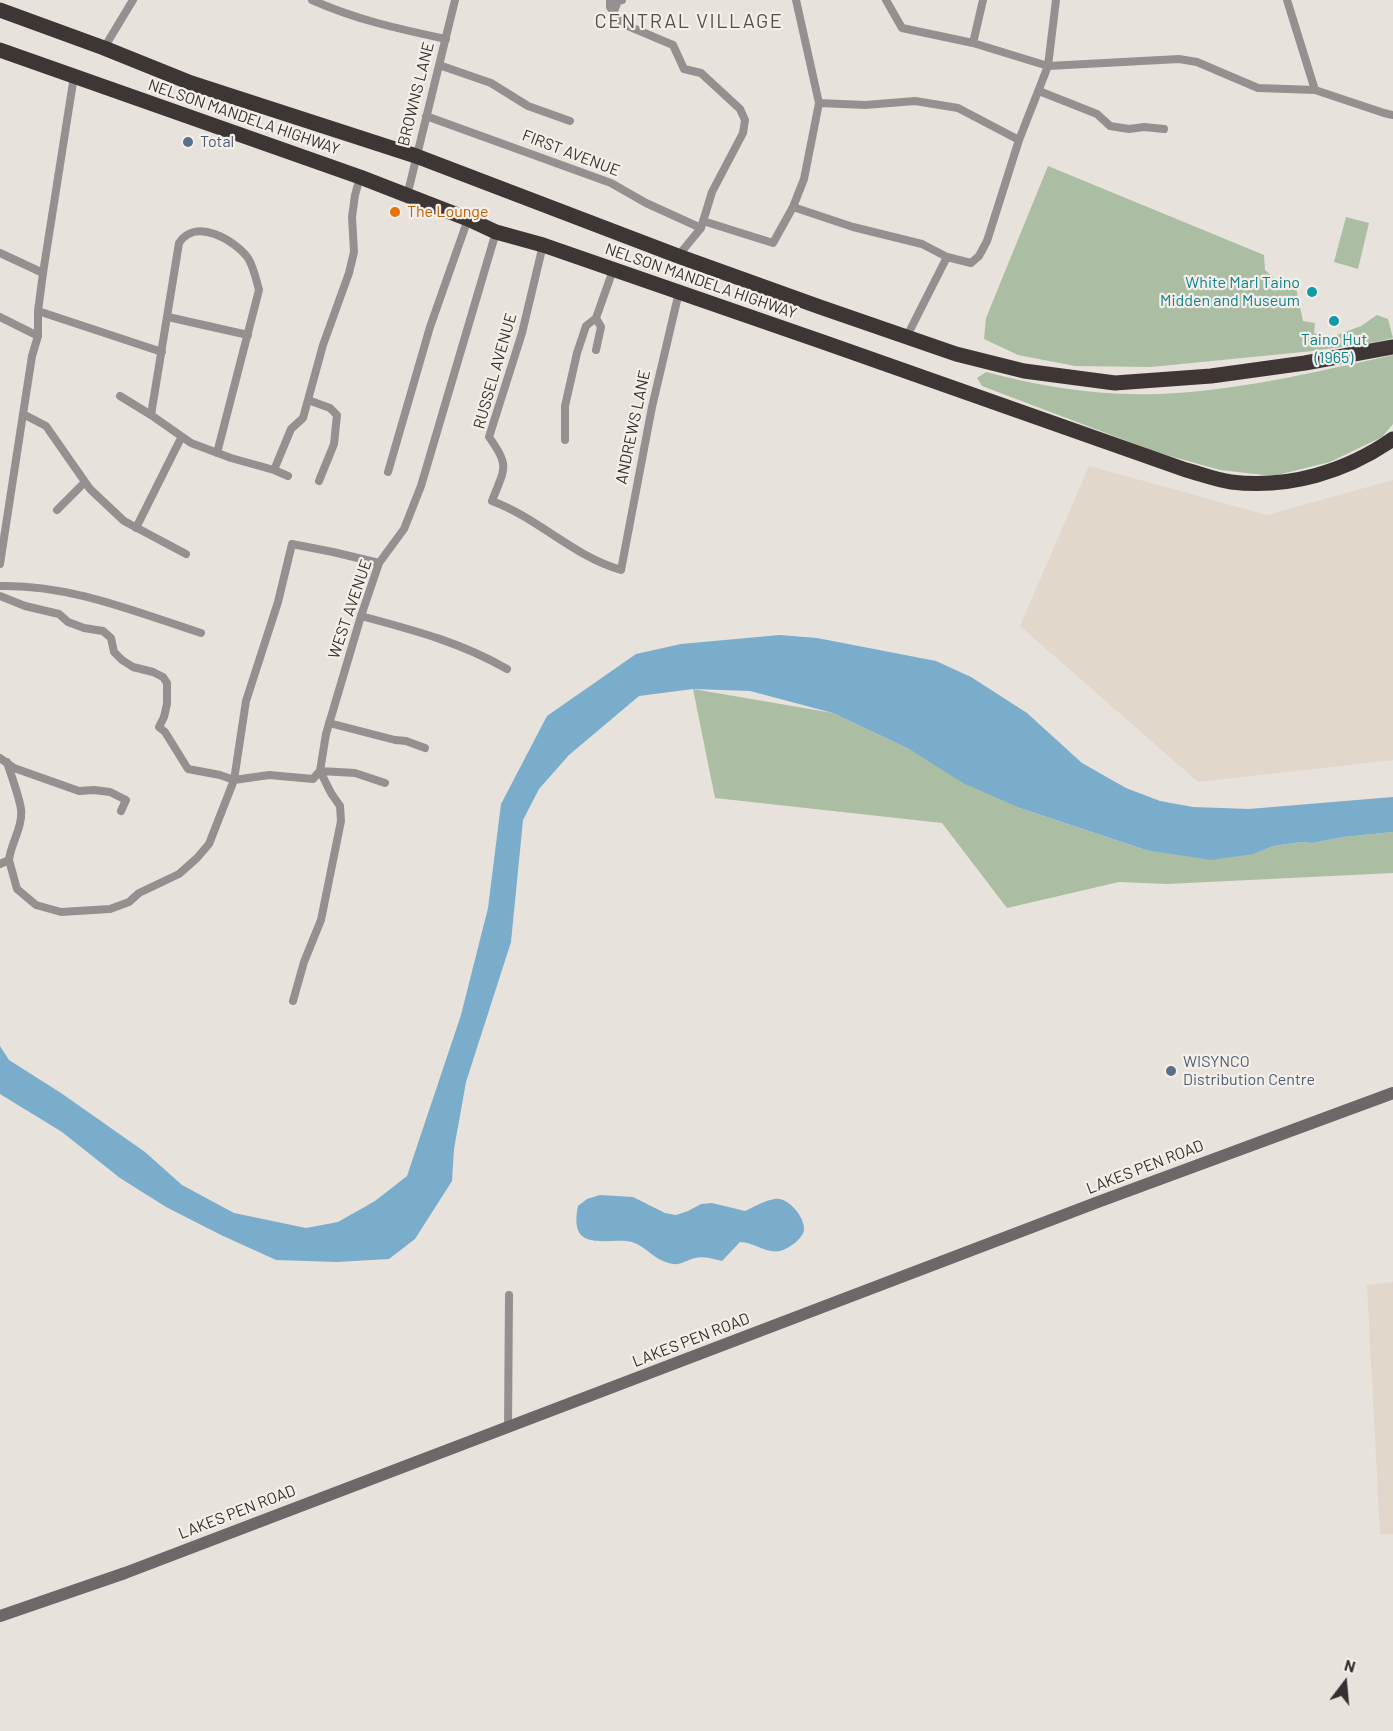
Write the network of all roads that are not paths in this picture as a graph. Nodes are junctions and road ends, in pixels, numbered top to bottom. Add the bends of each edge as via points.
1 (133, 0) edge
2 (312, 0) edge
3 (455, 0) edge
4 (610, 0) edge
5 (622, 0) edge
6 (796, 0) edge
7 (886, 0) edge
8 (982, 0) edge
9 (1056, 0) edge
10 (1287, 0) edge
11 (0, 10) edge
12 (614, 11) junction
13 (446, 39) junction
14 (973, 43) junction
15 (104, 48) junction
16 (0, 50) edge
17 (439, 65) junction
18 (1048, 66) junction
19 (74, 76) junction
20 (1315, 90) junction
21 (1039, 91) junction
22 (819, 103) junction
23 (1393, 115) edge
24 (426, 116) junction
25 (570, 122) dead end
26 (1164, 129) dead end
27 (1019, 140) junction
28 (416, 156) junction
29 (360, 177) junction
30 (407, 196) junction
31 (793, 207) junction
32 (468, 219) junction
33 (702, 225) junction
34 (496, 232) junction
35 (543, 245) junction
36 (0, 254) edge
37 (678, 256) junction
38 (947, 257) junction
39 (613, 270) junction
40 (43, 273) junction
41 (679, 292) junction
42 (38, 311) junction
43 (0, 317) edge
44 (168, 317) junction
45 (596, 318) junction
46 (901, 333) junction
47 (248, 335) junction
48 (38, 336) junction
49 (1393, 347) edge
50 (596, 350) dead end
51 (162, 352) junction
52 (120, 396) dead end
53 (308, 400) junction
54 (22, 414) junction
55 (151, 415) junction
56 (181, 438) junction
57 (1393, 439) edge
58 (565, 440) dead end
59 (217, 453) junction
60 (274, 470) junction
61 (388, 472) dead end
62 (288, 476) dead end
63 (319, 481) dead end
64 (85, 482) junction
65 (57, 510) dead end
66 (136, 528) junction
67 (186, 554) dead end
68 (379, 563) junction
69 (0, 564) edge
70 (621, 570) joint
71 (0, 586) edge
72 (0, 596) edge
73 (361, 616) junction
74 (201, 633) dead end
75 (507, 669) dead end
76 (329, 723) junction
77 (425, 748) dead end
78 (4, 760) edge
79 (320, 771) junction
80 (234, 780) junction
81 (385, 783) dead end
82 (121, 811) dead end
83 (4, 862) edge
84 (293, 1001) dead end
85 (1393, 1093) edge
86 (509, 1295) dead end
87 (508, 1427) junction
88 (0, 1616) edge

1 - 15 street
2 - 13 street via 381,26
3 - 13 street, BROWNS LANE
4 - 12 street
5 - 12 street
6 - 22 street
7 - 14 street via 902,28
8 - 14 street
9 - 18 street
10 - 20 street
11 - 15 highway, NELSON MANDELA HIGHWAY
12 - 33 street via 623,24 673,45 684,69 701,73 740,109 745,120 743,133 712,192
13 - 17 street, BROWNS LANE
14 - 18 street
15 - 28 highway, NELSON MANDELA HIGHWAY via 191,83
16 - 19 highway, NELSON MANDELA HIGHWAY
17 - 24 street, BROWNS LANE
17 - 25 street via 491,83 528,106
18 - 20 street via 1179,59 1197,62 1257,88
18 - 21 street
19 - 29 highway, NELSON MANDELA HIGHWAY
19 - 40 street
20 - 23 street
21 - 26 street via 1097,114 1110,126
21 - 27 street
22 - 27 street via 915,101 958,108
22 - 31 street via 804,179
24 - 28 street, BROWNS LANE
24 - 33 street, FIRST AVENUE via 611,183 645,203
27 - 38 street via 979,256 971,263
28 - 30 street, BROWNS LANE
28 - 37 highway, NELSON MANDELA HIGHWAY
29 - 30 highway, NELSON MANDELA HIGHWAY
29 - 53 street via 352,217 354,252
30 - 32 highway, NELSON MANDELA HIGHWAY
31 - 33 street, FIRST AVENUE via 773,243
31 - 38 street via 922,244
32 - 34 highway, NELSON MANDELA HIGHWAY
32 - 61 street via 430,327
33 - 37 street
34 - 35 highway, NELSON MANDELA HIGHWAY
34 - 68 street, WEST AVENUE via 421,486 404,529
35 - 39 highway, NELSON MANDELA HIGHWAY
35 - 70 street, RUSSEL AVENUE via 522,333 489,437 501,454 504,468 492,501 514,509 585,556
36 - 40 street
37 - 46 highway, NELSON MANDELA HIGHWAY
38 - 46 street
39 - 41 highway, NELSON MANDELA HIGHWAY
39 - 45 street
40 - 42 street
41 - 57 highway, NELSON MANDELA HIGHWAY via 1186,470 1229,481 1260,484 1306,478 1358,460
41 - 70 street, ANDREWS LANE via 651,407
42 - 48 street
42 - 51 street
43 - 48 street
44 - 47 street
44 - 47 street via 179,243 189,233 212,233 238,248 254,270 259,290
44 - 51 street
45 - 50 street via 601,327
45 - 58 street via 586,326 572,373 565,406
46 - 49 highway, NELSON MANDELA HIGHWAY via 956,354 1024,372 1115,383 1211,376
47 - 59 street
48 - 54 street
51 - 55 street
52 - 55 street
53 - 60 street via 303,418 291,429
53 - 63 street via 338,415 334,444
54 - 64 street via 46,426
54 - 69 street
55 - 56 street
56 - 59 street
56 - 66 street
59 - 60 street
60 - 62 street
64 - 65 street
64 - 66 street
66 - 67 street
68 - 73 street, WEST AVENUE
68 - 80 street via 292,544 246,701
71 - 74 street via 30,586 78,595
72 - 80 street via 59,614 84,628 103,631 122,660 163,677 167,683 167,704 159,727 189,769
73 - 75 street via 434,635
73 - 76 street, WEST AVENUE
76 - 77 street
76 - 79 street, WEST AVENUE
78 - 82 street via 14,768 79,791 110,792 126,800
78 - 83 street via 21,809 18,833
79 - 80 street via 313,779 268,775
79 - 81 street via 355,773
79 - 84 street via 340,806 341,821 321,920 303,962
80 - 83 street via 209,844 197,858 179,874 110,909 60,912 36,905 17,889
85 - 87 street, LAKES PEN ROAD
86 - 87 street
87 - 88 street, LAKES PEN ROAD via 125,1573

